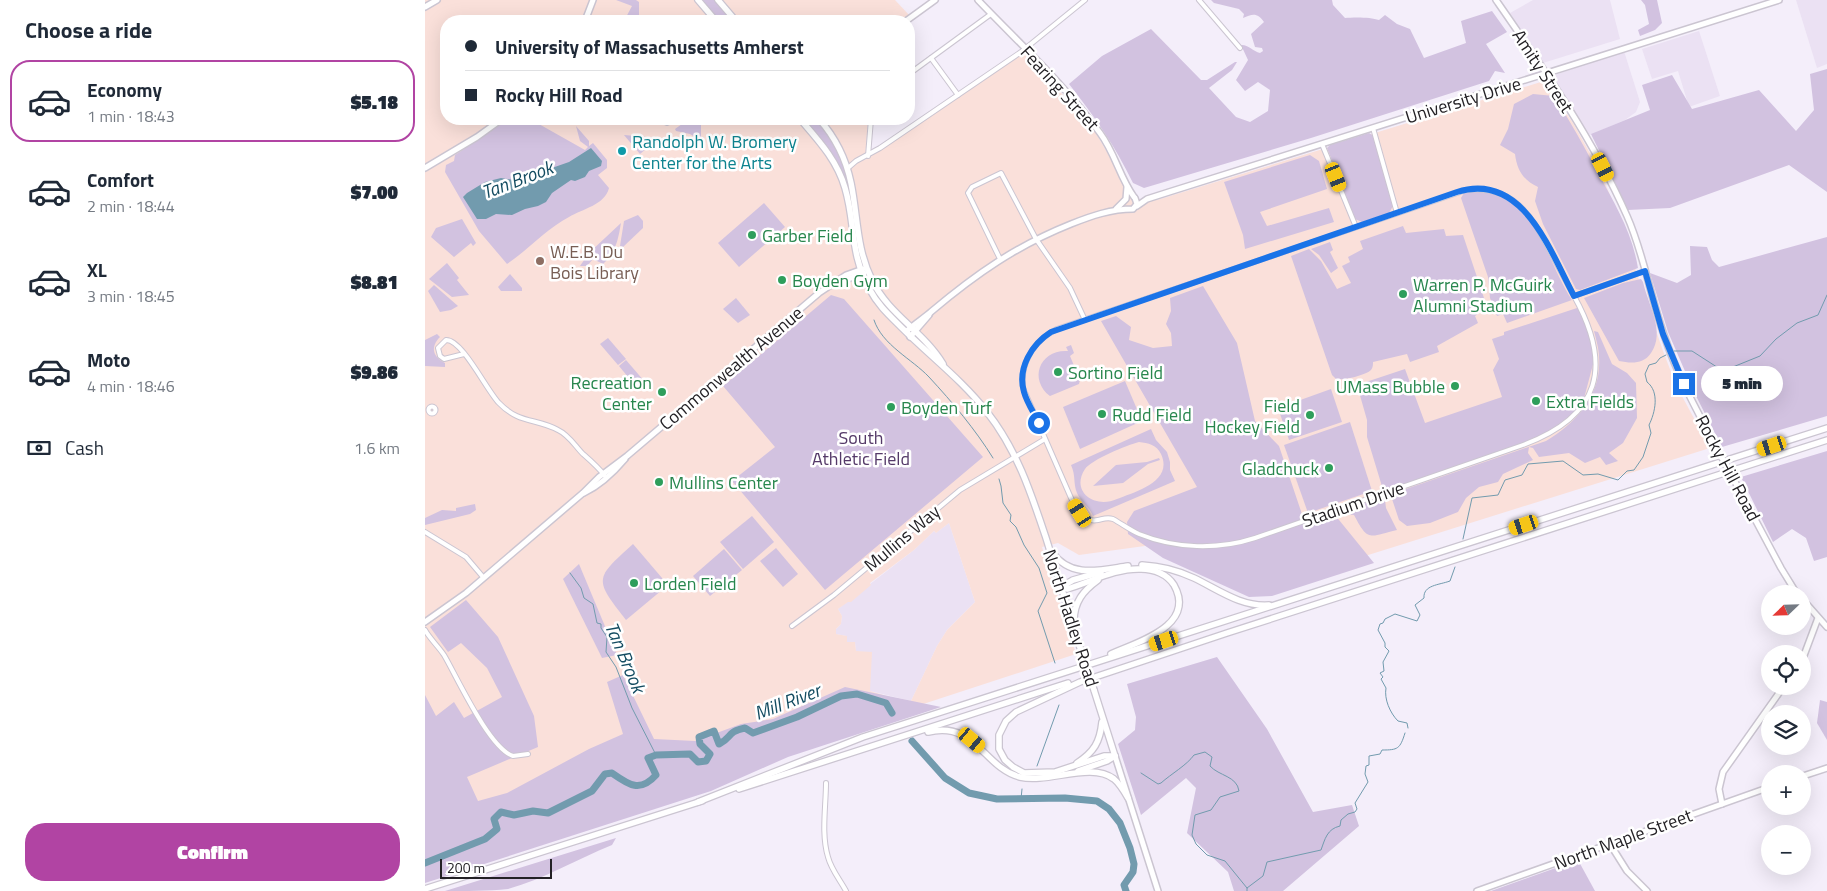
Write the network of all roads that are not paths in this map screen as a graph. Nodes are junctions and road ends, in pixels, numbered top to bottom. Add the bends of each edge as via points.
1 (437, 0) edge
2 (593, 0) edge
3 (698, 0) edge
4 (718, 0) edge
5 (935, 0) edge
6 (978, 0) edge
7 (1085, 0) edge
8 (1199, 0) edge
9 (1496, 0) edge
10 (1779, 0) edge
11 (425, 7) edge
12 (991, 14) junction
13 (587, 15) edge
14 (712, 15) edge
15 (731, 15) edge
16 (914, 15) edge
17 (1240, 48) dead end
18 (1025, 49) junction
19 (931, 58) junction
20 (915, 70) edge
21 (1546, 75) junction
22 (958, 95) junction
23 (915, 124) edge
24 (494, 125) edge
25 (805, 125) edge
26 (824, 125) edge
27 (871, 125) edge
28 (914, 125) edge
29 (1373, 128) junction
30 (1591, 143) joint
31 (1322, 144) junction
32 (868, 156) junction
33 (845, 161) junction
34 (856, 161) junction
35 (425, 168) edge
36 (847, 168) junction
37 (1127, 186) junction
38 (1134, 198) junction
39 (1147, 199) junction
40 (1126, 200) junction
41 (1137, 206) junction
42 (1128, 208) junction
43 (1115, 209) junction
44 (1397, 213) junction
45 (1357, 227) junction
46 (1036, 239) junction
47 (1000, 259) junction
48 (867, 270) junction
49 (1645, 271) junction
50 (861, 272) junction
51 (1574, 296) junction
52 (1085, 320) junction
53 (910, 332) junction
54 (464, 354) junction
55 (1827, 428) edge
56 (1045, 439) junction
57 (1827, 440) edge
58 (1015, 455) junction
59 (605, 475) junction
60 (425, 532) edge
61 (1048, 546) junction
62 (1109, 572) junction
63 (483, 577) junction
64 (1791, 585) edge
65 (1061, 588) junction
66 (1279, 604) junction
67 (1811, 610) edge
68 (1817, 618) junction
69 (425, 622) edge
70 (792, 626) dead end
71 (1074, 627) junction
72 (1827, 627) edge
73 (425, 630) edge
74 (1808, 645) edge
75 (1172, 651) junction
76 (1092, 664) junction
77 (1778, 695) edge
78 (1103, 719) junction
79 (527, 754) dead end
80 (849, 754) junction
81 (1115, 756) junction
82 (1827, 768) edge
83 (1068, 772) junction
84 (1811, 773) edge
85 (826, 783) dead end
86 (1761, 790) edge
87 (1128, 798) junction
88 (698, 802) junction
89 (1722, 804) junction
90 (1609, 844) junction
91 (425, 889) edge
92 (846, 891) edge
93 (1158, 891) edge
94 (1477, 891) edge
95 (1647, 891) edge

1 - 11 main road
2 - 13 main road
3 - 14 main road
4 - 15 main road
5 - 16 main road
6 - 12 main road, Fearing Street
7 - 18 street
8 - 17 street
9 - 21 main road, Amity Street
10 - 21 main road, University Drive
12 - 18 main road, Fearing Street
12 - 19 street
18 - 22 street
18 - 37 main road, Fearing Street via 1099,132
19 - 20 street
19 - 22 street
21 - 29 main road, University Drive
21 - 30 main road, Amity Street
22 - 23 street
24 - 35 main road
25 - 50 main road via 830,155 841,176 848,200 853,246
26 - 33 main road
27 - 32 street
28 - 32 street
29 - 31 main road, University Drive
29 - 44 street
30 - 49 main road, Rocky Hill Road via 1627,217
31 - 39 main road, University Drive
31 - 45 street
32 - 34 street
33 - 34 street
33 - 36 main road
34 - 36 street
36 - 48 main road via 857,236
37 - 38 main road, Fearing Street
37 - 40 main road, Fearing Street
38 - 39 main road, University Drive
38 - 40 main road, University Drive
38 - 41 main road
39 - 41 main road, University Drive
40 - 42 main road
40 - 43 main road, University Drive
41 - 42 main road, University Drive
42 - 43 main road, University Drive
43 - 46 main road, University Drive
44 - 45 street, Stadium Drive
44 - 51 street, Stadium Drive via 1466,190 1488,190 1507,196 1531,216
45 - 52 street, Stadium Drive
46 - 47 main road, University Drive
46 - 47 street via 1003,173 972,187 968,191 970,199
46 - 52 street via 1070,288
47 - 53 main road, University Drive via 953,292
48 - 50 main road, Commonwealth Avenue
48 - 53 main road via 880,295
49 - 51 street
49 - 64 main road, Rocky Hill Road, bridge via 1675,365
50 - 53 main road via 881,306
50 - 59 main road, Commonwealth Avenue via 819,293
51 - 56 street, Stadium Drive via 1591,330 1596,364 1586,401 1561,428 1523,445 1247,540 1212,546 1179,545 1137,534 1112,519 1087,519 1075,505
52 - 56 street, Stadium Drive via 1046,335 1035,345 1026,362 1024,392
53 - 58 main road, North Hadley Road via 989,414
54 - 54 street via 451,340 438,348 444,359
54 - 59 street via 504,408 522,420 561,431
55 - 66 main road
56 - 58 street
57 - 75 main road
58 - 61 main road, North Hadley Road
58 - 70 street, Mullins Way via 960,490
59 - 63 main road, Commonwealth Avenue
60 - 63 street via 466,557
61 - 62 main road via 1059,562 1071,569
61 - 65 main road, North Hadley Road
62 - 65 main road via 1067,589
62 - 66 main road via 1140,565 1165,567 1244,603
62 - 71 main road via 1079,598
62 - 76 main road via 1144,568 1163,574 1174,586 1178,609 1158,633
63 - 69 main road, Commonwealth Avenue
65 - 71 main road, North Hadley Road
66 - 76 main road
67 - 68 main road
68 - 72 main road
68 - 74 main road
71 - 78 main road, North Hadley Road, bridge
73 - 79 street via 442,653 473,709 502,748 511,755
75 - 80 main road
75 - 83 main road via 1057,691 1019,710 1006,721 1000,732 999,746 1011,766 1034,774
76 - 88 main road via 863,737
77 - 89 main road via 1723,772 1719,789
78 - 81 main road, North Hadley Road
78 - 83 main road via 1101,737 1096,746
80 - 83 main road via 935,730 946,730 969,738 1000,766 1017,776 1030,779
80 - 88 main road
81 - 83 main road via 1104,756
81 - 87 main road, North Hadley Road
82 - 84 main road
83 - 87 main road via 1105,774
85 - 92 street via 827,854
86 - 89 main road, North Maple Street
87 - 93 main road, North Hadley Road
88 - 91 main road
89 - 90 main road, North Maple Street
90 - 94 main road, North Maple Street
90 - 95 main road via 1627,871

